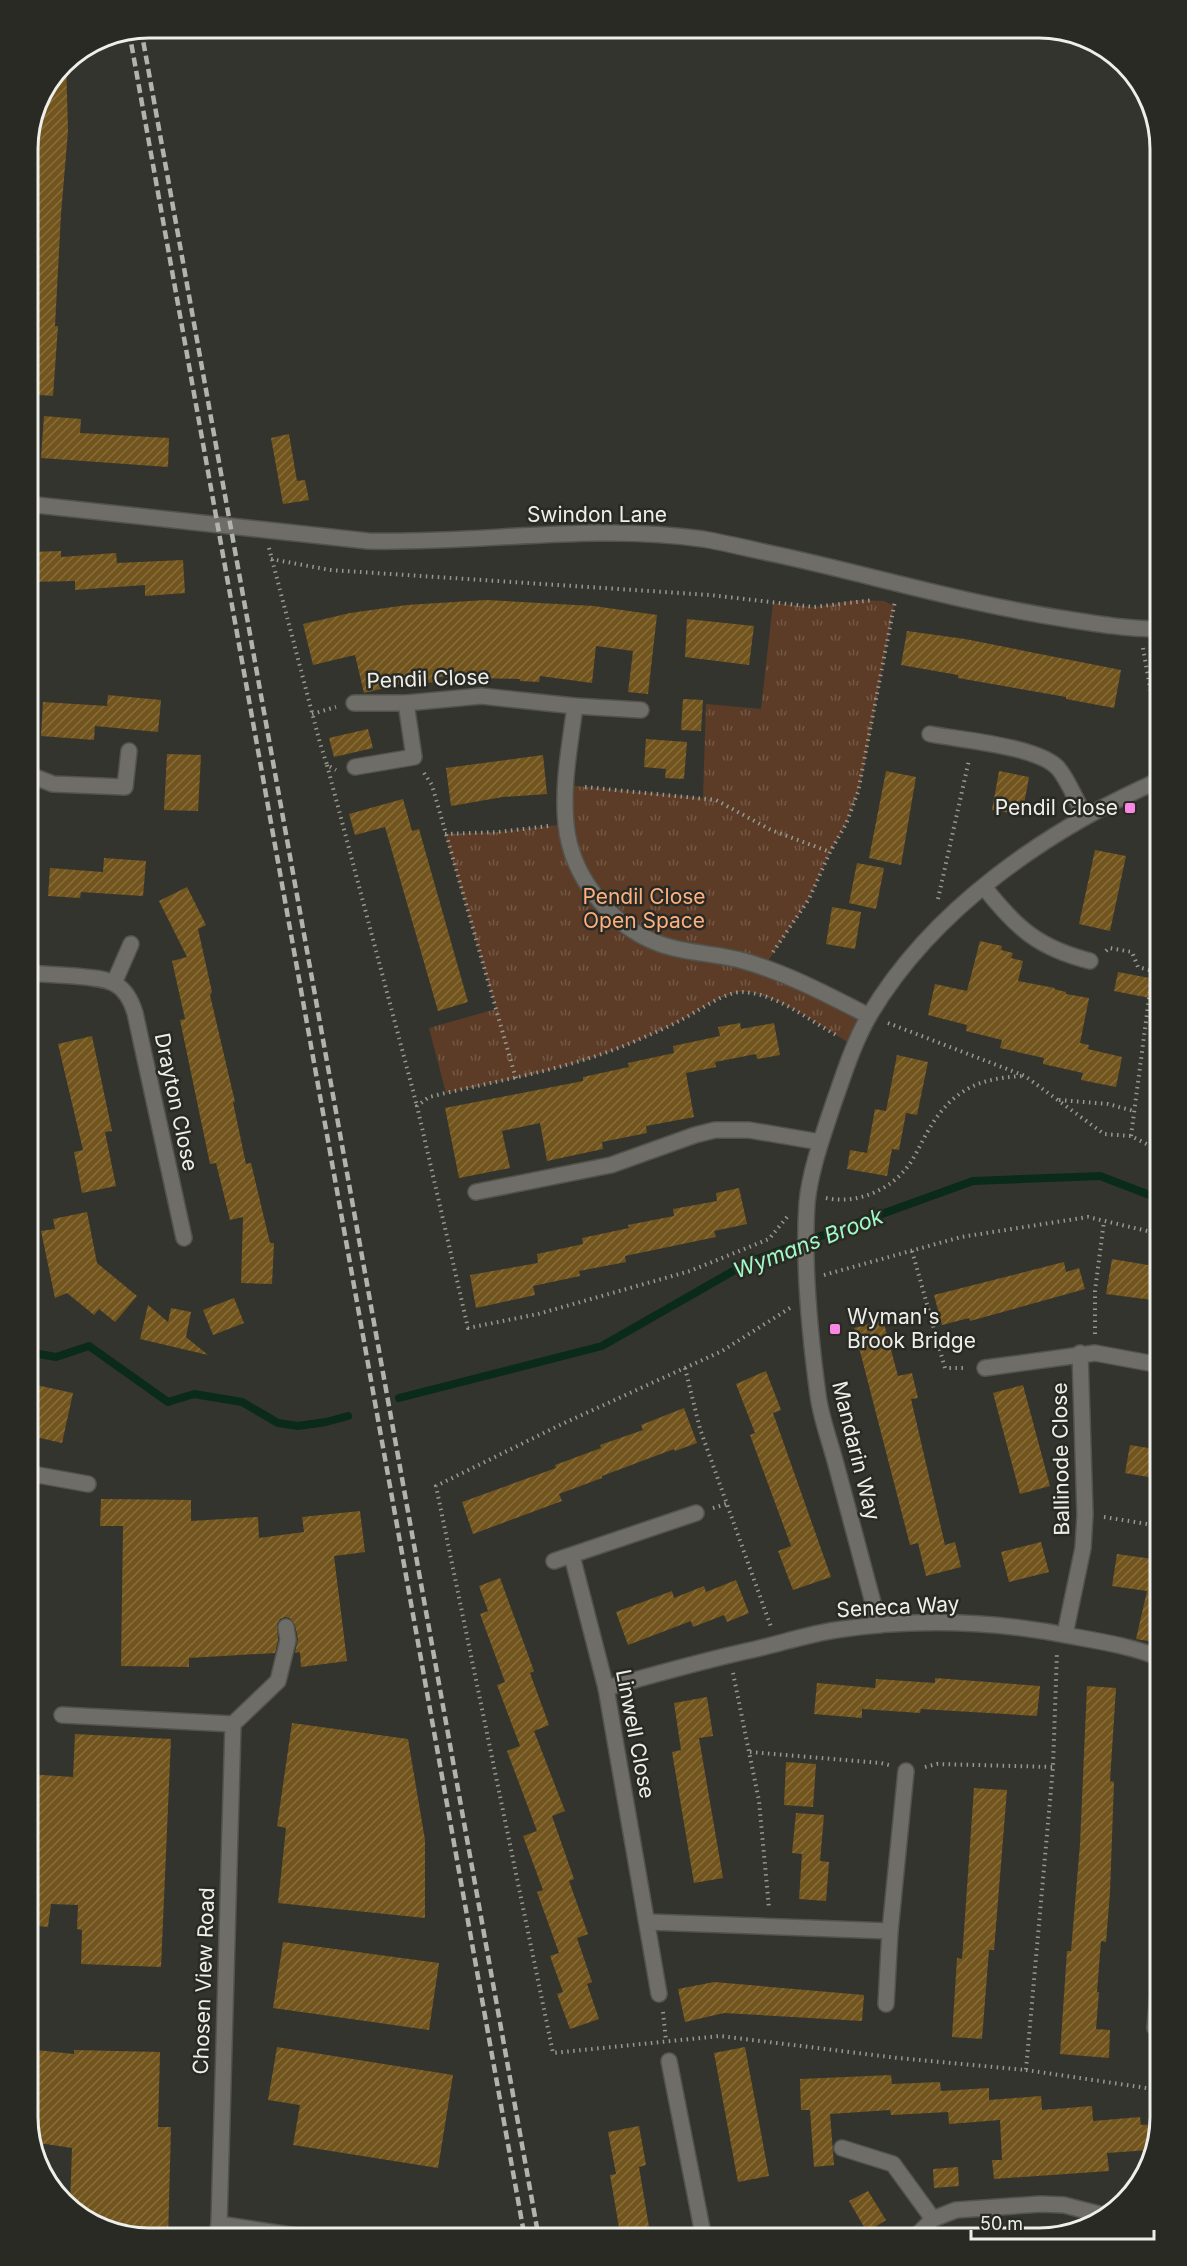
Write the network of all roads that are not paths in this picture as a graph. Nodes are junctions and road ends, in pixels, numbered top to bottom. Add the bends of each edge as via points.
1 (38, 505) edge
2 (1150, 629) edge
3 (354, 703) dead end
4 (406, 703) junction
5 (575, 706) junction
6 (641, 710) dead end
7 (930, 734) dead end
8 (129, 751) dead end
9 (355, 767) road end
10 (38, 778) edge
11 (1150, 785) edge
12 (1085, 816) junction
13 (984, 887) junction
14 (131, 944) dead end
15 (1090, 961) road end
16 (38, 974) edge
17 (114, 982) junction
18 (869, 1016) junction
19 (820, 1142) junction
20 (476, 1192) dead end
21 (184, 1238) dead end
22 (1088, 1353) junction
23 (1150, 1363) edge
24 (985, 1368) road end
25 (38, 1475) edge
26 (88, 1484) dead end
27 (696, 1513) dead end
28 (572, 1556) junction
29 (554, 1561) dead end
30 (879, 1625) junction
31 (286, 1627) dead end
32 (1061, 1633) junction
33 (1150, 1656) edge
34 (606, 1688) junction
35 (62, 1715) dead end
36 (233, 1724) junction
37 (906, 1771) dead end
38 (648, 1922) junction
39 (890, 1931) junction
40 (659, 1994) road end
41 (886, 2004) dead end
42 (669, 2061) road end
43 (842, 2148) dead end
44 (1095, 2213) edge
45 (933, 2219) junction
46 (218, 2228) edge
47 (702, 2228) edge
48 (924, 2228) edge

1 - 2 street, Swindon Lane via 368,541 600,533 704,539 1025,613
3 - 4 street, Pendil Close
4 - 5 street, Pendil Close via 481,696
4 - 9 street via 414,757
5 - 6 street, Pendil Close
5 - 18 street via 566,824 576,861 594,895 639,934 677,949 743,960 799,980
7 - 12 street via 1033,753 1049,760 1063,775
8 - 10 street via 125,787 52,784
11 - 12 street, Mandarin Way
12 - 13 street, Mandarin Way
13 - 15 street via 1012,921 1042,943 1062,954
13 - 18 street, Mandarin Way via 895,975
14 - 17 street
16 - 17 street
17 - 21 street, Drayton Close via 129,995 135,1012
18 - 19 street, Mandarin Way via 854,1046
19 - 20 street via 749,1130 716,1130 610,1165
19 - 30 street, Mandarin Way via 807,1201 808,1291 818,1397
22 - 23 street, Ballinode Close
22 - 24 street, Ballinode Close
22 - 32 street, Ballinode Close via 1083,1548
25 - 26 street
27 - 28 street
28 - 29 street
28 - 34 street, Linwell Close
30 - 32 street, Seneca Way via 969,1623
30 - 34 street, Seneca Way via 776,1643
31 - 36 street via 288,1640 278,1681
32 - 33 street, Seneca Way
34 - 38 street, Linwell Close
35 - 36 street
36 - 46 street, Chosen View Road
37 - 39 street
38 - 39 street
38 - 40 street, Linwell Close
39 - 41 street
42 - 47 street
43 - 45 street via 893,2164
44 - 45 street via 1041,2204 956,2210
45 - 48 street

